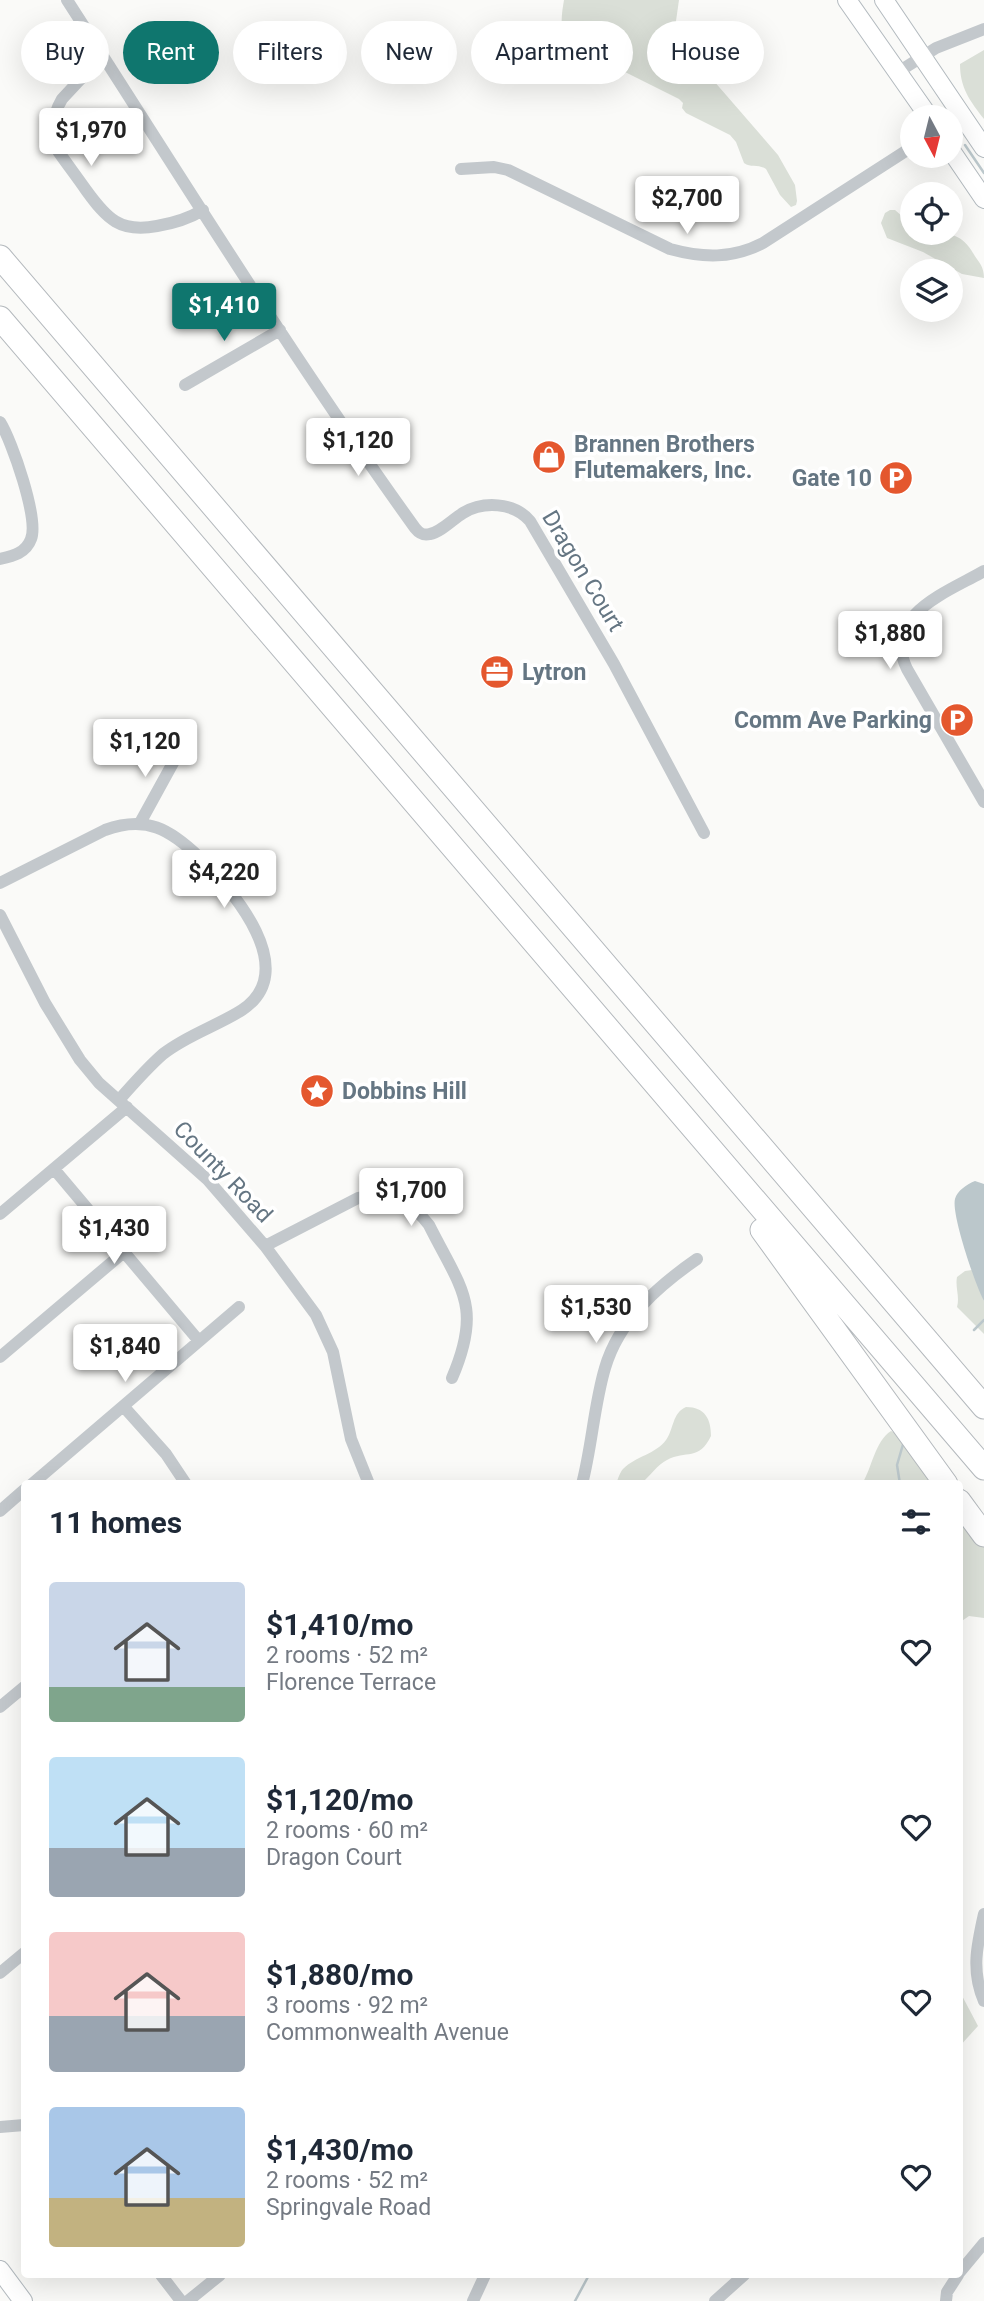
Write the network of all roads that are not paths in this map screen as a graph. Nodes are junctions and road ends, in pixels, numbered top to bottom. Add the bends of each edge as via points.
1 (67, 0) edge
2 (848, 0) edge
3 (884, 0) edge
4 (81, 21) edge
5 (984, 29) edge
6 (922, 55) junction
7 (109, 64) edge
8 (898, 72) junction
9 (76, 84) edge
10 (921, 105) edge
11 (949, 105) edge
12 (963, 126) edge
13 (984, 148) edge
14 (900, 155) edge
15 (963, 168) edge
16 (461, 169) dead end
17 (984, 199) edge
18 (203, 210) junction
19 (0, 257) edge
20 (0, 318) edge
21 (280, 330) junction
22 (185, 385) dead end
23 (0, 422) edge
24 (0, 559) edge
25 (984, 571) edge
26 (179, 752) dead end
27 (984, 802) edge
28 (140, 823) junction
29 (704, 833) dead end
30 (0, 883) edge
31 (0, 915) edge
32 (123, 1104) junction
33 (713, 1150) junction
34 (54, 1169) junction
35 (0, 1214) edge
36 (265, 1246) junction
37 (124, 1252) junction
38 (697, 1259) dead end
39 (877, 1283) junction
40 (239, 1307) dead end
41 (199, 1341) junction
42 (0, 1357) edge
43 (452, 1378) dead end
44 (984, 1383) edge
45 (124, 1406) junction
46 (984, 1407) edge
47 (984, 1468) edge
48 (37, 1480) edge
49 (183, 1480) edge
50 (367, 1480) edge
51 (583, 1480) edge
52 (943, 1480) edge
53 (21, 1493) edge
54 (963, 1506) edge
55 (0, 1511) edge
56 (984, 1535) edge
57 (21, 1690) edge
58 (0, 1707) edge
59 (984, 1914) edge
60 (21, 1956) edge
61 (0, 1973) edge
62 (984, 2001) edge
63 (21, 2124) edge
64 (0, 2127) edge
65 (984, 2243) edge
66 (963, 2268) edge
67 (0, 2270) edge
68 (163, 2278) edge
69 (216, 2278) edge
70 (484, 2278) edge
71 (741, 2278) edge
72 (956, 2278) edge
73 (23, 2301) edge
74 (181, 2301) edge
75 (188, 2301) edge
76 (472, 2301) edge
77 (715, 2301) edge
78 (946, 2301) edge

1 - 4 street, Dragon Court
2 - 8 street
3 - 6 street
5 - 6 street
6 - 8 street
6 - 11 street
7 - 18 street, Dragon Court
8 - 10 street
9 - 18 street via 57,108 52,123 54,141 99,207 117,223 132,228 180,222
12 - 13 street
14 - 16 street via 763,243 720,257 670,249 508,170
15 - 17 street
18 - 21 street, Dragon Court
19 - 39 highway
20 - 33 highway
21 - 22 street
21 - 29 street, Dragon Court via 417,531 433,533 468,510 485,506 510,508 528,517 614,664
23 - 24 street via 17,458 33,530 24,550
25 - 27 street via 916,612 905,627 901,646 907,669
26 - 28 street
28 - 30 street via 105,830
28 - 32 street via 170,833 222,881 258,937 266,972 253,1001 164,1054
31 - 32 street, County Road via 76,1055
32 - 34 street
32 - 36 street, County Road via 208,1180
33 - 47 highway
33 - 52 highway via 759,1226
34 - 35 street
34 - 37 street
36 - 43 street via 367,1195 387,1195 406,1202 429,1225 466,1302 467,1336
36 - 50 street, County Road via 309,1304 328,1339 351,1439
37 - 41 street
37 - 42 street
38 - 51 street via 647,1299 610,1355
39 - 44 highway via 941,1335
39 - 46 highway
40 - 41 street
41 - 45 street
45 - 48 street
45 - 49 street
53 - 55 street
54 - 56 highway
57 - 58 street
59 - 62 street via 975,1963
60 - 61 street
63 - 64 street
65 - 66 street
67 - 73 street
68 - 74 street
69 - 75 street
70 - 76 street
71 - 77 street
72 - 78 street

